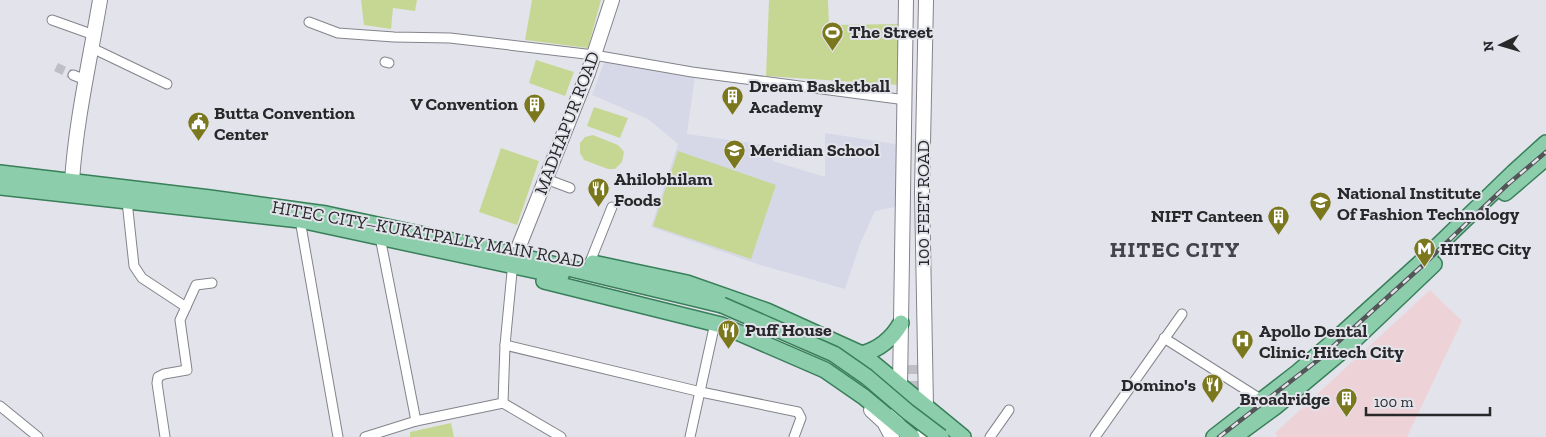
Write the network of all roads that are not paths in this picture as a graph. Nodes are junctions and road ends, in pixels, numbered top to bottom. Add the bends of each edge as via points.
1 (100, 0) edge
2 (612, 0) edge
3 (907, 0) edge
4 (926, 0) edge
5 (52, 20) dead end
6 (309, 22) dead end
7 (93, 42) junction
8 (594, 55) junction
9 (167, 84) dead end
10 (906, 100) junction
11 (1546, 143) edge
12 (1546, 158) edge
13 (0, 173) edge
14 (546, 179) junction
15 (72, 181) junction
16 (0, 187) edge
17 (570, 188) dead end
18 (127, 201) junction
19 (612, 207) dead end
20 (300, 220) junction
21 (380, 237) junction
22 (519, 246) junction
23 (481, 253) junction
24 (590, 262) junction
25 (512, 272) junction
26 (212, 283) dead end
27 (621, 284) junction
28 (186, 307) junction
29 (1182, 314) dead end
30 (715, 323) junction
31 (901, 323) junction
32 (1164, 338) junction
33 (505, 345) junction
34 (862, 354) junction
35 (916, 366) tunnel mouth
36 (900, 386) junction
37 (701, 392) junction
38 (1262, 400) junction
39 (503, 403) junction
40 (0, 406) edge
41 (926, 407) junction
42 (1009, 410) dead end
43 (416, 421) junction
44 (895, 431) edge
45 (38, 437) edge
46 (165, 437) edge
47 (338, 437) edge
48 (365, 437) edge
49 (561, 437) edge
50 (690, 437) edge
51 (794, 437) edge
52 (912, 437) edge
53 (925, 437) edge
54 (941, 437) edge
55 (963, 437) edge
56 (990, 437) edge
57 (1095, 437) edge
58 (1214, 437) edge
59 (1234, 437) edge

1 - 7 main road
2 - 8 main road, MADHAPUR ROAD
3 - 10 main road, 100 FEET ROAD
3 - 35 main road via 914,81
4 - 41 main road, 100 FEET ROAD via 922,191
5 - 7 street
6 - 8 street via 338,33 450,38
7 - 9 street
7 - 15 main road via 80,78
8 - 10 street via 692,72
8 - 14 main road, MADHAPUR ROAD
10 - 31 main road, 100 FEET ROAD
11 - 38 main road via 1419,264
12 - 59 main road via 1504,194 1348,346
13 - 15 main road, HITEC CITY–KUKATPALLY MAIN ROAD
14 - 17 street
14 - 22 main road, MADHAPUR ROAD
15 - 23 main road, HITEC CITY–KUKATPALLY MAIN ROAD via 326,214
16 - 18 main road, HITEC CITY–KUKATPALLY MAIN ROAD
18 - 20 main road, HITEC CITY–KUKATPALLY MAIN ROAD
18 - 28 street via 134,266 142,278
19 - 24 street
20 - 21 main road, HITEC CITY–KUKATPALLY MAIN ROAD
20 - 47 street
21 - 23 main road, HITEC CITY–KUKATPALLY MAIN ROAD
21 - 43 street
22 - 23 main road, HITEC CITY–KUKATPALLY MAIN ROAD via 486,244
22 - 24 main road, HITEC CITY–KUKATPALLY MAIN ROAD
23 - 25 main road, HITEC CITY–KUKATPALLY MAIN ROAD via 489,264
23 - 27 main road
24 - 34 main road, HITEC CITY–KUKATPALLY MAIN ROAD via 687,283 767,310
25 - 30 main road, HITEC CITY–KUKATPALLY MAIN ROAD
25 - 33 street
26 - 28 street via 196,285
27 - 53 main road via 714,311 816,355 867,387
27 - 54 main road, bridge via 722,304 834,354 867,376
28 - 46 street via 180,320 187,370 160,375 157,383
29 - 32 street
30 - 37 street
30 - 44 main road, HITEC CITY–KUKATPALLY MAIN ROAD via 825,370 854,390
31 - 34 main road via 884,344
31 - 36 main road, 100 FEET ROAD
32 - 38 street
32 - 57 street
33 - 37 street
33 - 39 street
34 - 36 main road, HITEC CITY–KUKATPALLY MAIN ROAD
36 - 41 main road, HITEC CITY–KUKATPALLY MAIN ROAD
36 - 44 main road, 100 FEET ROAD
37 - 50 street
37 - 51 street via 798,412 801,418
38 - 58 main road
39 - 43 street
39 - 49 street
40 - 45 street
41 - 53 main road, 100 FEET ROAD
41 - 55 main road, HITEC CITY–KUKATPALLY MAIN ROAD
42 - 56 street
43 - 48 street
44 - 52 main road, HITEC CITY–KUKATPALLY MAIN ROAD

